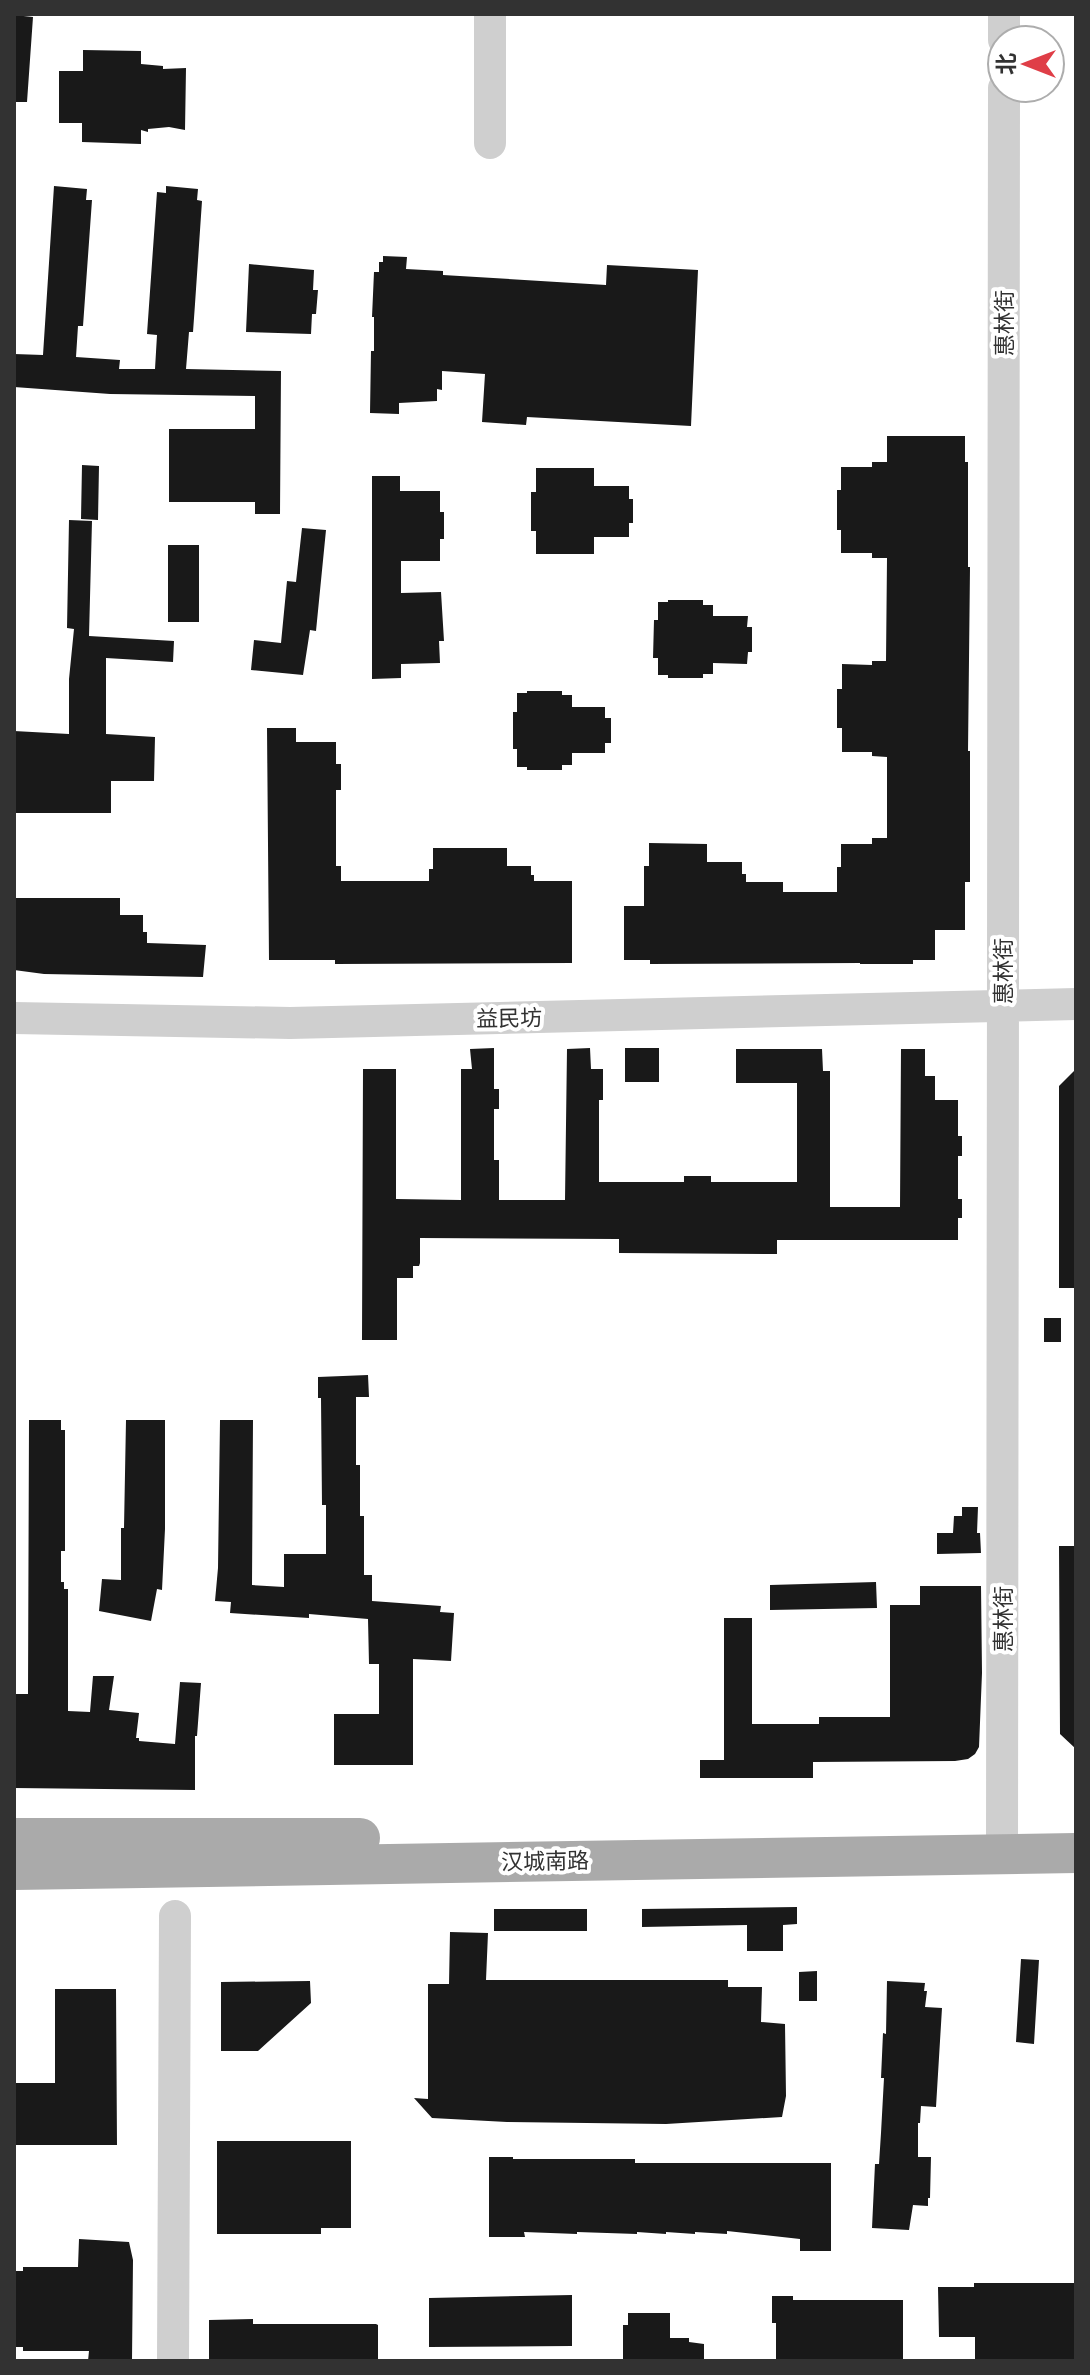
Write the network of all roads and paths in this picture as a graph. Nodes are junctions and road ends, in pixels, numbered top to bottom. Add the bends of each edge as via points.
1 (490, 14) edge
2 (1004, 104) edge
3 (490, 143) dead end
4 (1076, 1004) edge
5 (1003, 1006) junction
6 (14, 1018) edge
7 (1076, 1829) edge
8 (14, 1838) edge
9 (1002, 1842) junction
10 (1076, 1853) edge
11 (14, 1870) edge
12 (175, 1916) dead end
13 (173, 2361) edge

1 - 3 street
2 - 5 street, 惠林街
4 - 5 street, 益民坊
5 - 6 street, 益民坊 via 290,1023
5 - 9 street, 惠林街
7 - 9 main road, 汉城南路
8 - 9 main road, 汉城南路
9 - 10 main road, 汉城南路
9 - 11 main road, 汉城南路
12 - 13 street

